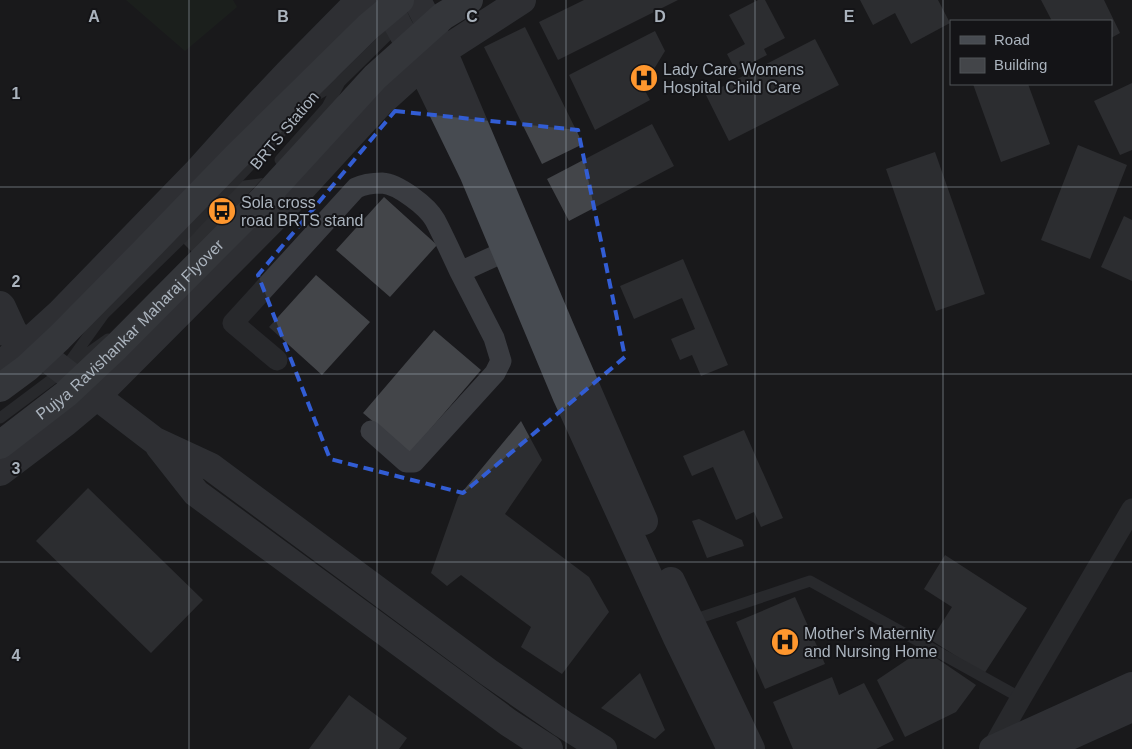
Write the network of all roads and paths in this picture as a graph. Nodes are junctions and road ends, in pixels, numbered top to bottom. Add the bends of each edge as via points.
1 (360, 0) edge
2 (386, 0) edge
3 (469, 0) edge
4 (522, 0) edge
5 (412, 9) edge
6 (432, 58) junction
7 (341, 81) junction
8 (270, 172) dead end
9 (220, 227) dead end
10 (506, 251) junction
11 (460, 272) junction
12 (0, 305) edge
13 (14, 336) edge
14 (277, 360) dead end
15 (0, 365) edge
16 (62, 371) junction
17 (0, 388) edge
18 (97, 396) junction
19 (0, 418) edge
20 (371, 431) dead end
21 (155, 441) junction
22 (0, 445) edge
23 (0, 472) edge
24 (1132, 509) edge
25 (690, 621) junction
26 (1132, 686) edge
27 (1020, 698) junction
28 (1132, 708) edge
29 (563, 724) junction
30 (542, 747) edge
31 (603, 749) edge
32 (731, 749) edge
33 (751, 749) edge
34 (993, 749) edge
35 (1041, 749) edge

1 - 13 main road via 74,298
2 - 5 main road
3 - 22 main road, Pujya Ravishankar Maharaj Flyover, bridge via 443,16 375,77 266,196 116,347 66,394
4 - 6 main road
5 - 6 main road
5 - 7 lane
5 - 17 main road, bridge via 368,28 59,338
6 - 10 main road via 474,175
6 - 18 main road via 380,103 281,211
6 - 25 main road via 561,330
7 - 8 lane, BRTS Station via 327,107
7 - 16 lane, BRTS Station via 315,96 181,239 104,314
9 - 16 lane via 119,331
10 - 11 street
10 - 32 main road via 567,397
11 - 14 street via 434,218 422,205 405,192 384,183 356,188 233,324
11 - 20 street via 494,338 501,361 495,373 414,462 406,462
12 - 13 main road
13 - 15 main road
13 - 16 main road
16 - 18 main road
16 - 19 lane
18 - 21 main road
18 - 23 main road
21 - 29 main road via 211,467
21 - 30 main road via 196,493
24 - 27 street
25 - 27 lane via 810,581
25 - 33 main road
26 - 34 main road
27 - 34 street
28 - 35 main road
29 - 30 street
29 - 31 main road

